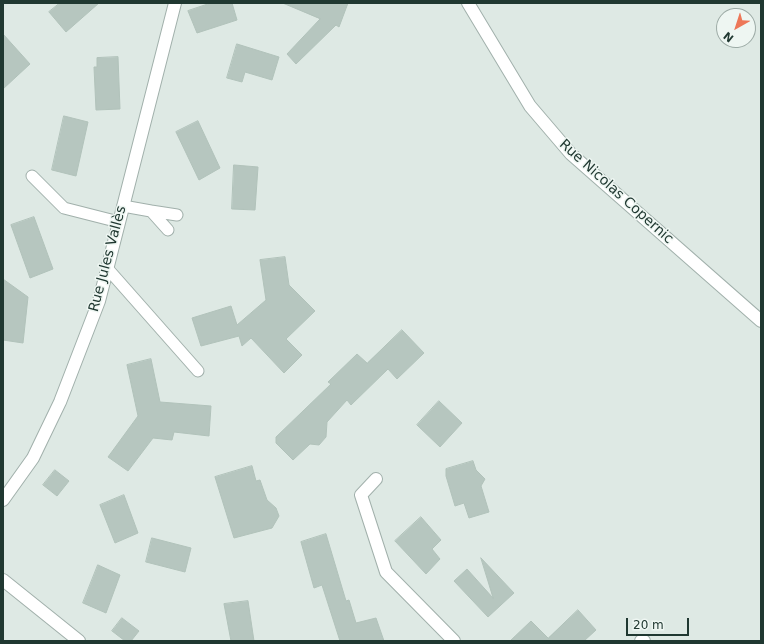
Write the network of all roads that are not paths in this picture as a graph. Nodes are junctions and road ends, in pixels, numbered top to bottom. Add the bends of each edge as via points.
1 (175, 3) edge
2 (468, 3) edge
3 (32, 176) dead end
4 (123, 206) junction
5 (151, 211) junction
6 (177, 215) dead end
7 (119, 222) junction
8 (168, 230) dead end
9 (107, 268) junction
10 (761, 321) edge
11 (198, 371) dead end
12 (376, 479) dead end
13 (3, 500) edge
14 (3, 580) edge
15 (79, 641) edge
16 (454, 641) edge
17 (641, 641) edge
18 (644, 641) edge

1 - 4 street, Rue Jules Vallès
2 - 10 street, Rue Nicolas Copernic via 530,106 571,154
3 - 7 lane via 64,208
4 - 5 lane
4 - 7 street, Rue Jules Vallès
5 - 6 lane
5 - 8 lane
7 - 9 street, Rue Jules Vallès
9 - 11 lane
9 - 13 street, Rue Jules Vallès via 99,301 60,402 33,458
12 - 16 street via 361,495 386,572
14 - 15 street
17 - 18 street

